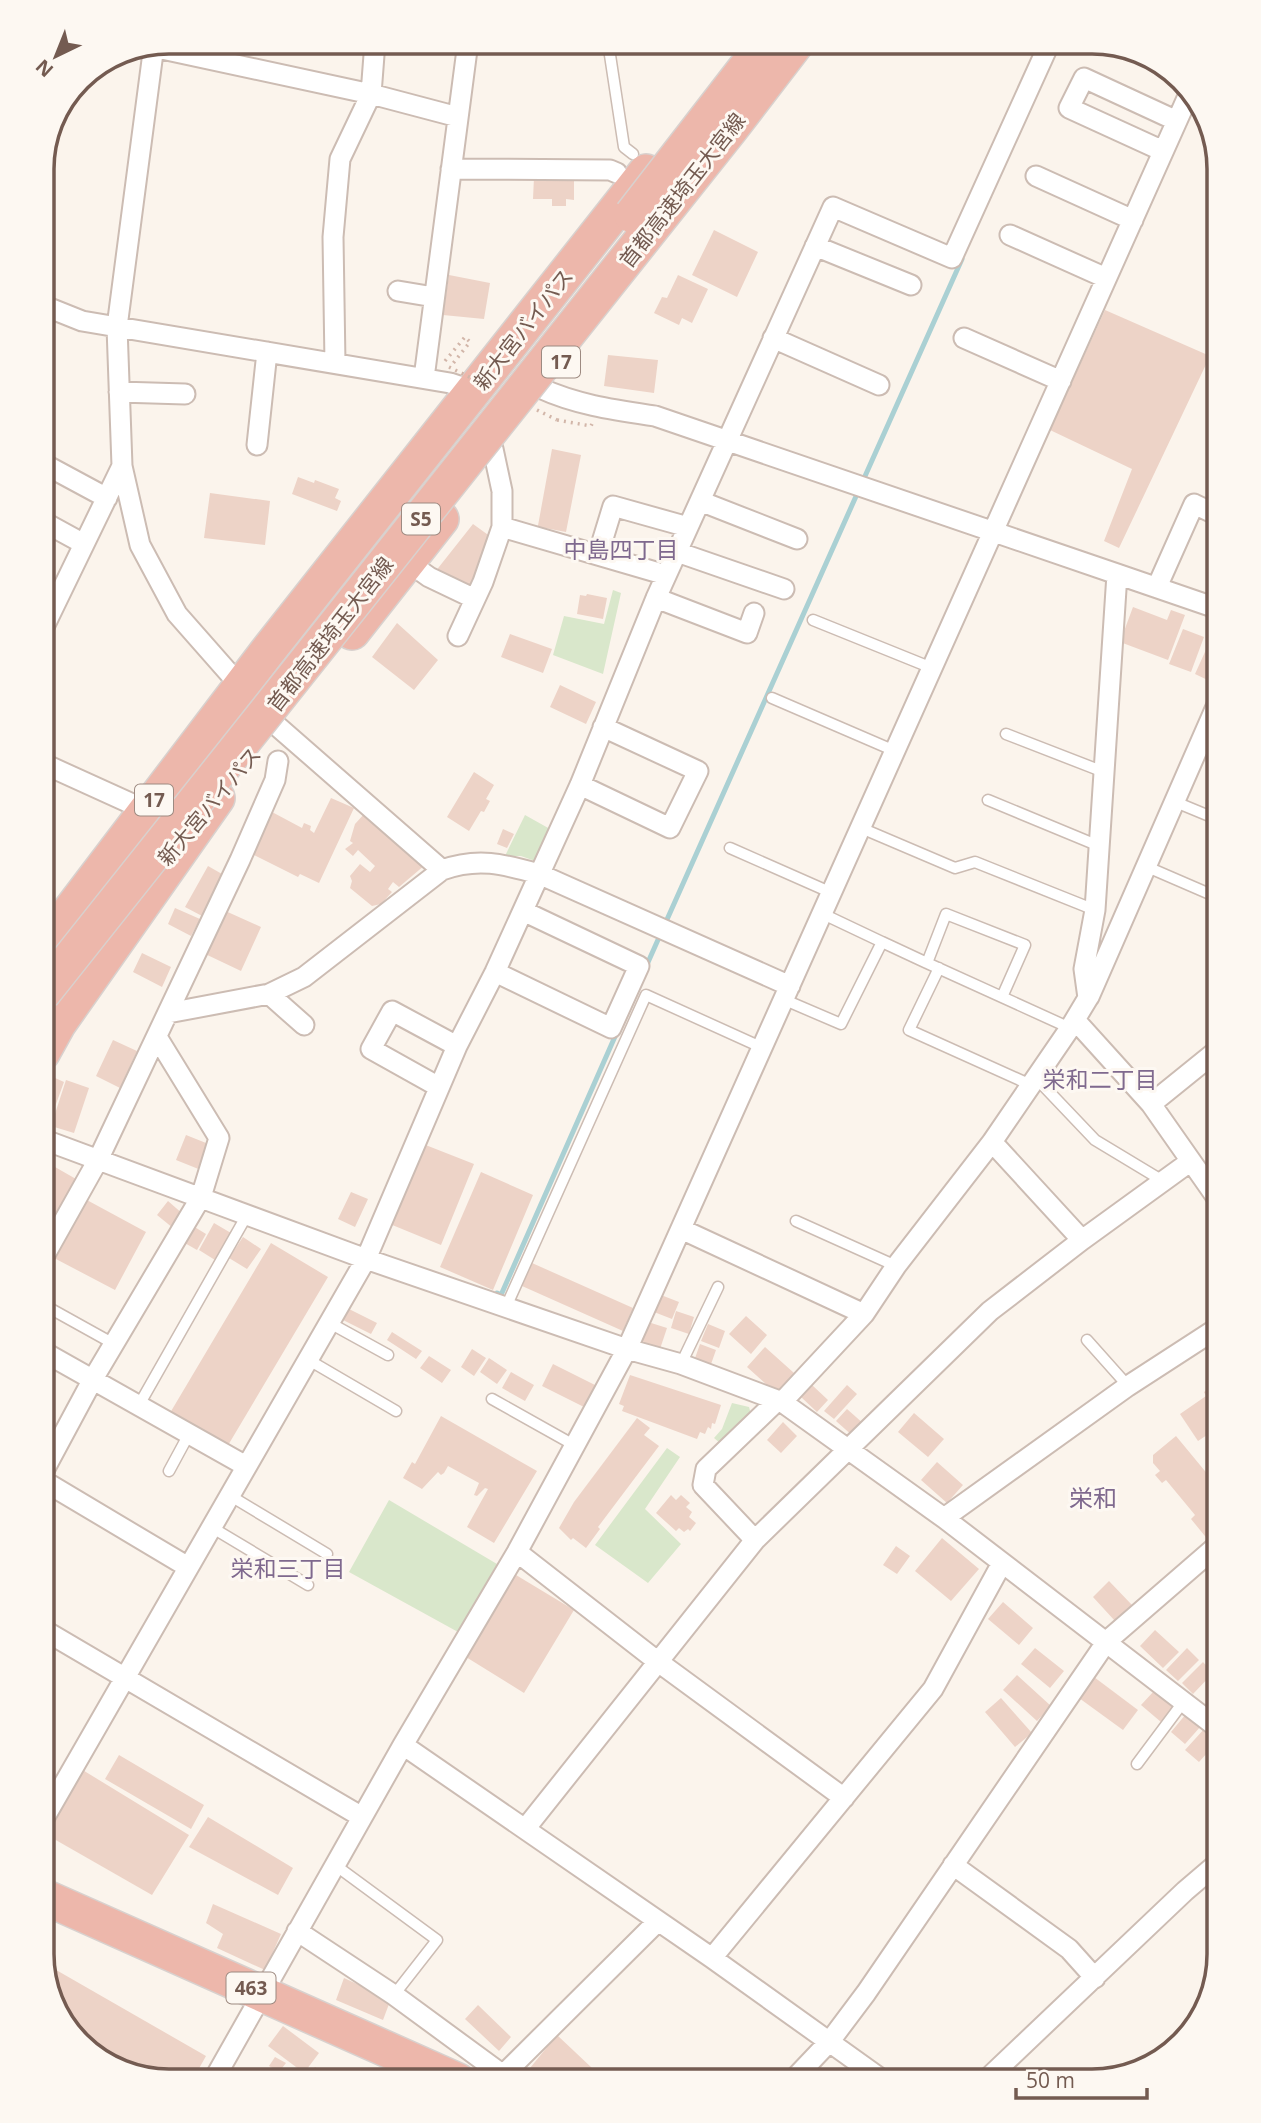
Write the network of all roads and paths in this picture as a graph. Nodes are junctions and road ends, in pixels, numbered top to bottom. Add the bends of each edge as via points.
1 (188, 54) edge
2 (374, 54) edge
3 (466, 54) edge
4 (610, 54) edge
5 (736, 54) edge
6 (757, 54) edge
7 (788, 54) edge
8 (804, 54) edge
9 (1045, 54) edge
10 (151, 56) edge
11 (371, 94) junction
12 (1185, 103) edge
13 (458, 117) junction
14 (1177, 121) junction
15 (1163, 151) junction
16 (633, 154) dead end
17 (451, 169) junction
18 (617, 173) dead end
19 (1036, 176) dead end
20 (1133, 219) junction
21 (1010, 235) dead end
22 (815, 246) junction
23 (1106, 278) junction
24 (911, 285) dead end
25 (398, 291) dead end
26 (434, 297) junction
27 (54, 310) edge
28 (117, 327) junction
29 (774, 338) junction
30 (964, 338) dead end
31 (267, 352) junction
32 (335, 363) junction
33 (443, 363) dead end
34 (424, 378) junction
35 (462, 379) junction
36 (1060, 381) junction
37 (879, 384) dead end
38 (540, 387) junction
39 (119, 392) junction
40 (186, 394) dead end
41 (727, 440) junction
42 (257, 445) dead end
43 (493, 449) junction
44 (122, 466) junction
45 (54, 469) edge
46 (107, 498) junction
47 (700, 501) junction
48 (1207, 511) edge
49 (502, 527) junction
50 (688, 527) junction
51 (54, 528) edge
52 (994, 531) junction
53 (797, 539) dead end
54 (84, 544) junction
55 (677, 552) junction
56 (598, 555) junction
57 (408, 562) junction
58 (1117, 574) junction
59 (667, 575) junction
60 (1157, 587) junction
61 (784, 589) dead end
62 (656, 598) junction
63 (475, 599) junction
64 (54, 606) edge
65 (1207, 606) edge
66 (754, 613) dead end
67 (813, 620) dead end
68 (458, 636) dead end
69 (267, 652) junction
70 (932, 668) junction
71 (236, 681) junction
72 (772, 698) dead end
73 (276, 725) junction
74 (1207, 726) edge
75 (603, 727) junction
76 (1006, 734) dead end
77 (895, 751) junction
78 (278, 761) dead end
79 (54, 768) edge
80 (1104, 772) junction
81 (580, 785) junction
82 (988, 800) dead end
83 (1173, 801) junction
84 (130, 803) junction
85 (1207, 815) edge
86 (861, 828) junction
87 (1099, 846) junction
88 (730, 848) dead end
89 (1145, 865) junction
90 (442, 870) junction
91 (539, 874) junction
92 (832, 893) junction
93 (1207, 893) edge
94 (54, 895) edge
95 (1095, 910) junction
96 (523, 911) junction
97 (823, 914) junction
98 (54, 932) edge
99 (882, 942) junction
100 (54, 943) edge
101 (927, 963) junction
102 (939, 968) junction
103 (495, 972) junction
104 (54, 979) edge
105 (269, 993) junction
106 (787, 993) junction
107 (1002, 997) junction
108 (1088, 998) junction
109 (168, 1013) junction
110 (54, 1021) edge
111 (1073, 1024) junction
112 (304, 1025) dead end
113 (157, 1037) junction
114 (457, 1046) junction
115 (763, 1048) junction
116 (1207, 1059) edge
117 (1033, 1082) junction
118 (439, 1087) junction
119 (1151, 1104) junction
120 (992, 1142) junction
121 (54, 1144) edge
122 (98, 1160) junction
123 (1191, 1161) junction
124 (1163, 1181) junction
125 (1207, 1184) edge
126 (201, 1197) junction
127 (247, 1215) junction
128 (796, 1222) dead end
129 (681, 1229) junction
130 (54, 1239) edge
131 (1082, 1240) junction
132 (366, 1259) junction
133 (897, 1266) junction
134 (718, 1287) dead end
135 (506, 1307) junction
136 (54, 1311) edge
137 (864, 1314) junction
138 (328, 1322) junction
139 (1207, 1335) edge
140 (1087, 1340) dead end
141 (114, 1344) junction
142 (627, 1349) junction
143 (388, 1355) dead end
144 (54, 1358) edge
145 (307, 1359) junction
146 (681, 1364) junction
147 (93, 1379) junction
148 (1128, 1386) junction
149 (492, 1399) dead end
150 (780, 1401) junction
151 (139, 1405) junction
152 (396, 1411) dead end
153 (190, 1434) junction
154 (575, 1445) junction
155 (849, 1448) junction
156 (54, 1452) edge
157 (246, 1466) junction
158 (169, 1471) dead end
159 (54, 1487) edge
160 (229, 1495) junction
161 (944, 1518) junction
162 (211, 1527) junction
163 (755, 1540) junction
164 (517, 1552) junction
165 (327, 1554) dead end
166 (1207, 1554) edge
167 (1002, 1563) junction
168 (188, 1567) junction
169 (307, 1585) dead end
170 (54, 1636) edge
171 (1107, 1641) junction
172 (657, 1661) junction
173 (124, 1678) junction
174 (1184, 1701) junction
175 (1207, 1720) edge
176 (403, 1745) junction
177 (1137, 1764) dead end
178 (845, 1798) junction
179 (54, 1801) edge
180 (362, 1817) junction
181 (525, 1829) junction
182 (335, 1865) junction
183 (953, 1865) junction
184 (1207, 1872) edge
185 (54, 1901) edge
186 (658, 1921) junction
187 (298, 1931) junction
188 (712, 1958) junction
189 (1095, 1978) junction
190 (264, 1994) junction
191 (394, 1994) junction
192 (830, 2041) junction
193 (220, 2069) edge
194 (431, 2069) edge
195 (489, 2069) edge
196 (509, 2069) edge
197 (803, 2069) edge
198 (868, 2069) edge
199 (998, 2069) edge

1 - 11 street
2 - 11 street
3 - 13 street
4 - 16 lane via 624,147
5 - 35 highway, 新大宮バイパス / 17
6 - 100 highway, 首都高速埼玉大宮線 / S5, bridge
7 - 104 highway, 首都高速埼玉大宮線 / S5, bridge
8 - 38 highway, 新大宮バイパス / 17
9 - 22 street via 952,258 833,207
10 - 28 street
11 - 13 street
11 - 32 street via 340,159 333,237
12 - 14 street
13 - 17 street
14 - 15 street
14 - 15 street via 1084,78 1069,108
15 - 20 street
17 - 18 street
17 - 26 street
19 - 20 street
20 - 23 street
21 - 23 street
22 - 24 street
22 - 29 street
23 - 36 street
25 - 26 street
26 - 34 street
27 - 28 street
28 - 31 street
28 - 39 street
29 - 37 street
29 - 41 street
30 - 36 street
31 - 32 street
31 - 42 street
32 - 34 street
33 - 35 path via 465,337 470,342
34 - 35 street via 450,383
35 - 69 highway, 新大宮バイパス / 17
36 - 52 street
38 - 41 street via 564,399 655,416
38 - 43 highway, 新大宮バイパス / 17
39 - 40 street
39 - 44 street
41 - 47 street
41 - 52 street
43 - 49 street via 502,491
43 - 57 highway, 新大宮バイパス / 17
44 - 46 street
44 - 71 street via 140,545 164,591 177,614
45 - 46 street
46 - 54 street
47 - 50 street
47 - 53 street
48 - 60 street via 1194,505
49 - 56 street
49 - 63 street
50 - 55 street
50 - 56 street via 613,506
51 - 54 street
52 - 58 street
52 - 70 street
54 - 64 street
55 - 59 street
55 - 61 street
56 - 59 street
57 - 63 street
57 - 73 highway, 新大宮バイパス / 17
58 - 60 street
58 - 80 street
59 - 62 street
60 - 65 street
62 - 66 street via 747,633
62 - 75 street
63 - 68 street
67 - 70 lane
69 - 71 highway, 17
69 - 98 highway, 新大宮バイパス / 17
70 - 77 street
71 - 84 highway, 17
72 - 77 lane
73 - 90 street
73 - 110 highway, 新大宮バイパス / 17 via 219,795
74 - 83 street
75 - 81 street
75 - 81 street via 698,771 670,828
76 - 80 lane
77 - 86 street
78 - 109 street via 270,792
79 - 84 street
80 - 87 street
81 - 91 street
82 - 87 lane
83 - 85 lane
83 - 89 street
84 - 94 highway, 17
86 - 92 street
86 - 95 lane via 955,868 975,862
87 - 95 street
88 - 92 lane
89 - 93 lane
89 - 108 street
90 - 91 street via 462,863 498,863
90 - 105 street via 304,977
91 - 96 street
91 - 106 street
92 - 97 street
95 - 108 street via 1084,969
96 - 103 street
96 - 103 street via 639,966 611,1028
97 - 99 lane
97 - 106 street
99 - 101 lane
99 - 106 lane via 841,1024
101 - 102 lane
101 - 107 lane via 946,914 1024,945
102 - 107 lane
102 - 117 lane via 909,1030
103 - 114 street
105 - 109 street
105 - 112 street
106 - 115 street
107 - 111 lane
108 - 111 street
109 - 113 street
111 - 117 street
111 - 119 street
113 - 122 street
113 - 126 street via 219,1138
114 - 118 street
114 - 118 street via 392,1011 371,1049
115 - 129 street
115 - 135 lane via 646,995
116 - 119 street
117 - 120 street
117 - 124 lane via 1095,1140
118 - 132 street
119 - 123 street
120 - 131 street
120 - 133 street
121 - 122 street
122 - 126 street
122 - 130 street
123 - 124 street
123 - 125 street
124 - 131 street
126 - 127 street
126 - 141 street
127 - 132 street
127 - 151 lane
128 - 133 lane
129 - 137 street
129 - 142 street
131 - 155 street via 990,1311
132 - 135 street
132 - 138 street
133 - 137 street
134 - 146 lane
135 - 142 street
136 - 141 lane
137 - 150 street
138 - 143 lane
138 - 145 street
139 - 148 street
140 - 148 lane
141 - 147 street
142 - 146 street
142 - 154 street
144 - 147 street
145 - 152 lane
145 - 157 street
146 - 150 street
147 - 151 street
147 - 156 street
148 - 161 street
149 - 154 lane
150 - 155 street
150 - 163 street via 706,1469 703,1485
151 - 153 street
153 - 157 street
153 - 158 lane
154 - 164 street
155 - 161 street
155 - 163 street
157 - 160 street
159 - 168 street
160 - 162 street
160 - 165 lane
161 - 167 street
162 - 168 street
162 - 169 lane
163 - 172 street
164 - 172 street
164 - 176 street
166 - 171 street
167 - 171 street
167 - 178 street via 933,1689
168 - 173 street
170 - 173 street
171 - 174 street
171 - 183 street
172 - 178 street
172 - 181 street
173 - 179 street
173 - 180 street
174 - 175 street
174 - 177 lane
176 - 180 street
176 - 181 street
178 - 188 street
180 - 182 street
181 - 186 street
182 - 187 street
182 - 191 lane via 437,1940
183 - 189 street via 1069,1949
183 - 192 street
184 - 189 street
185 - 190 highway, 463
186 - 188 street
186 - 196 street
187 - 190 street
187 - 191 street
188 - 192 street
189 - 199 street
190 - 193 street
190 - 194 highway, 463
191 - 195 street
192 - 197 street
192 - 198 street

